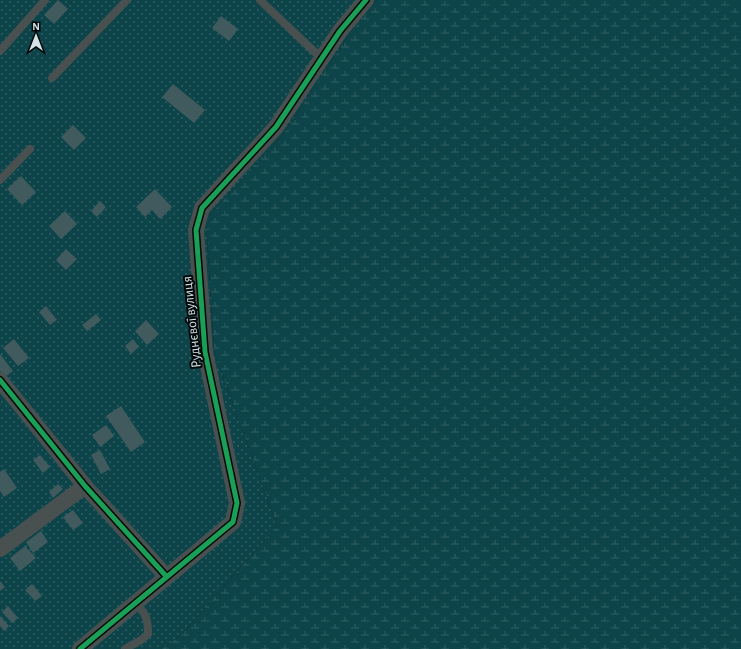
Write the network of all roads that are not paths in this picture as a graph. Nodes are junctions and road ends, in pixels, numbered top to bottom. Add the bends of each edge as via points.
1 (45, 0) edge
2 (127, 0) edge
3 (260, 0) edge
4 (366, 0) edge
5 (0, 51) edge
6 (321, 58) junction
7 (52, 78) dead end
8 (30, 149) dead end
9 (0, 180) edge
10 (0, 380) edge
11 (85, 486) junction
12 (0, 549) edge
13 (166, 576) junction
14 (135, 603) junction
15 (80, 649) edge
16 (125, 649) edge

1 - 5 lane
2 - 7 lane
3 - 6 lane
4 - 6 street, Руднєвої вулиця
6 - 13 street, Руднєвої вулиця via 276,127 202,208 196,230 205,352 237,503 233,522
8 - 9 lane
10 - 11 street
11 - 12 street
11 - 13 street
13 - 14 street, Руднєвої вулиця
14 - 15 street, Руднєвої вулиця
14 - 16 lane via 145,613 148,634

